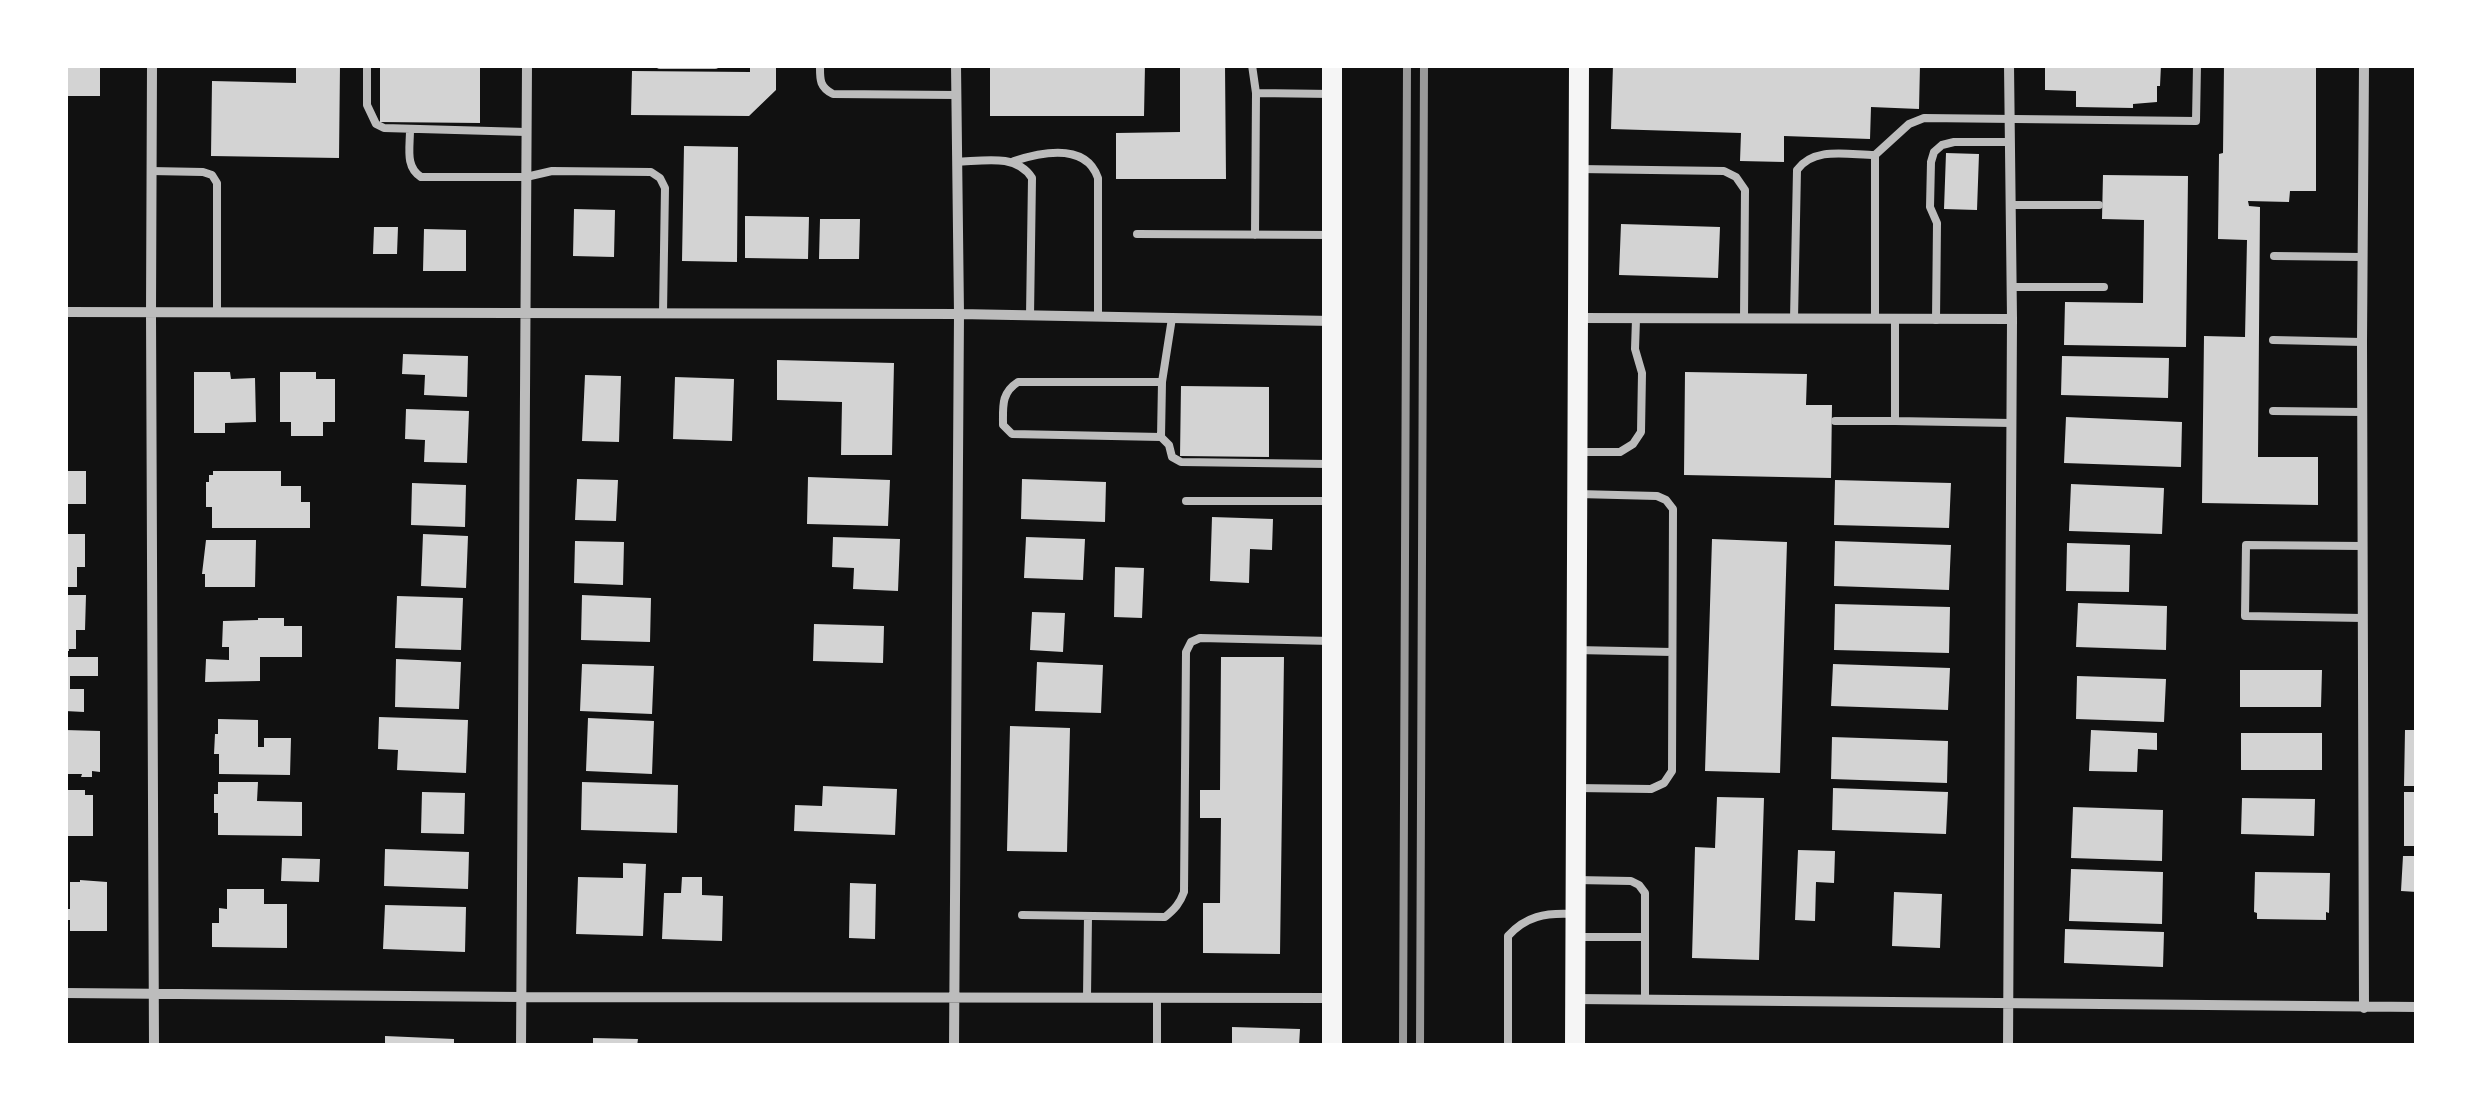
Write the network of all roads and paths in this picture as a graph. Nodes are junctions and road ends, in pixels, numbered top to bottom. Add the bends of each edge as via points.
1 (152, 65) edge
2 (367, 65) edge
3 (527, 65) edge
4 (660, 65) edge
5 (715, 65) edge
6 (820, 65) edge
7 (956, 65) edge
8 (1252, 65) edge
9 (1332, 65) edge
10 (1580, 65) edge
11 (2009, 65) edge
12 (2197, 65) edge
13 (2364, 65) edge
14 (1256, 93) junction
15 (1332, 94) junction
16 (956, 95) junction
17 (2010, 118) junction
18 (410, 130) junction
19 (526, 132) junction
20 (2010, 142) junction
21 (1875, 155) junction
22 (1014, 161) junction
23 (957, 162) junction
24 (1579, 169) junction
25 (151, 171) junction
26 (526, 177) junction
27 (2010, 205) junction
28 (2100, 205) dead end
29 (1137, 234) dead end
30 (1255, 234) junction
31 (1332, 236) junction
32 (2274, 256) dead end
33 (2362, 256) junction
34 (2012, 287) junction
35 (2104, 287) dead end
36 (65, 312) edge
37 (151, 312) junction
38 (526, 312) junction
39 (663, 312) junction
40 (216, 313) junction
41 (959, 314) junction
42 (1030, 316) junction
43 (1098, 316) junction
44 (1172, 318) junction
45 (1577, 318) junction
46 (1744, 318) junction
47 (1636, 319) junction
48 (1794, 319) junction
49 (1875, 319) junction
50 (2012, 319) junction
51 (1895, 320) junction
52 (1936, 320) junction
53 (1332, 321) junction
54 (2273, 340) dead end
55 (2362, 342) junction
56 (1162, 382) junction
57 (2273, 411) dead end
58 (2362, 412) junction
59 (1835, 421) dead end
60 (1895, 421) junction
61 (2011, 423) junction
62 (1162, 437) junction
63 (1578, 452) junction
64 (1332, 464) junction
65 (1578, 494) junction
66 (1186, 501) dead end
67 (1332, 501) junction
68 (2363, 546) junction
69 (2363, 618) junction
70 (1332, 641) junction
71 (1576, 650) junction
72 (1672, 652) junction
73 (1577, 788) junction
74 (1576, 880) junction
75 (1576, 914) junction
76 (1022, 915) dead end
77 (1088, 916) junction
78 (1576, 937) junction
79 (1645, 937) junction
80 (65, 993) edge
81 (154, 994) junction
82 (954, 996) junction
83 (521, 997) junction
84 (1087, 997) junction
85 (1156, 997) junction
86 (1332, 998) junction
87 (1575, 999) junction
88 (1645, 1000) junction
89 (2008, 1003) junction
90 (2417, 1007) edge
91 (2364, 1008) junction
92 (154, 1046) edge
93 (521, 1046) edge
94 (954, 1046) edge
95 (1157, 1046) edge
96 (1332, 1046) edge
97 (1508, 1046) edge
98 (1575, 1046) edge
99 (2008, 1046) edge

1 - 25 street
2 - 18 lane via 367,105 376,124
3 - 19 street
4 - 5 lane
6 - 16 lane via 820,82 833,94
7 - 16 street
8 - 14 lane
9 - 15 main road
10 - 24 main road
11 - 17 street
12 - 17 lane via 2196,121
13 - 33 street
14 - 15 lane
14 - 30 lane
15 - 31 main road
16 - 23 street
17 - 20 street
17 - 21 lane via 1924,118
18 - 19 lane
18 - 26 lane via 410,164 421,177
19 - 26 street
20 - 27 street
20 - 52 lane via 1954,142 1934,152
21 - 48 lane via 1815,154 1797,170
21 - 49 lane
22 - 23 lane
22 - 42 lane via 1032,178
22 - 43 lane via 1072,154 1094,166
23 - 41 street
24 - 45 main road
24 - 46 lane via 1724,171 1736,178 1745,190
25 - 37 street
25 - 40 lane via 203,172 217,182
26 - 38 street
26 - 39 lane via 552,171 651,172 660,178
27 - 28 lane
27 - 34 street
29 - 30 lane
30 - 31 lane
31 - 53 main road
32 - 33 lane
33 - 55 street
34 - 35 lane
34 - 50 street
36 - 37 street
37 - 40 street
37 - 81 street
38 - 39 street
38 - 40 street
38 - 83 street
39 - 41 street
41 - 42 street
41 - 82 street
42 - 43 street
43 - 44 street
44 - 53 street
44 - 56 lane
45 - 47 street
45 - 63 main road
46 - 47 street
46 - 48 street
47 - 63 lane via 1642,432 1620,452
48 - 49 street
49 - 51 street
50 - 52 street
50 - 61 street
51 - 52 street
51 - 60 lane
53 - 64 main road
54 - 55 lane
55 - 58 street
56 - 62 lane
56 - 62 lane via 1018,382 1004,396 1003,426 1012,434
57 - 58 lane
58 - 68 street
59 - 60 lane
60 - 61 lane
61 - 89 street
62 - 64 lane via 1181,462
63 - 65 main road
64 - 67 main road
65 - 71 main road
65 - 72 lane via 1657,496 1672,509
66 - 67 lane
67 - 70 main road
68 - 69 street
68 - 69 lane via 2246,545 2245,616
69 - 91 street
70 - 77 lane via 1191,642 1184,892 1166,916
70 - 86 main road
71 - 72 lane
71 - 73 main road
72 - 73 lane via 1672,770 1664,784
73 - 74 main road
74 - 75 main road
74 - 79 lane via 1640,885
75 - 78 main road
75 - 97 lane via 1534,917 1508,936
76 - 77 lane
77 - 84 lane
78 - 79 lane
78 - 87 main road
79 - 88 lane
80 - 81 street
81 - 83 street
81 - 92 street
82 - 83 street
82 - 84 street
82 - 94 street
83 - 93 street
84 - 85 street
85 - 86 street
85 - 95 lane
86 - 96 main road
87 - 88 street
87 - 98 main road
88 - 89 street
89 - 91 street
89 - 99 street
90 - 91 street

